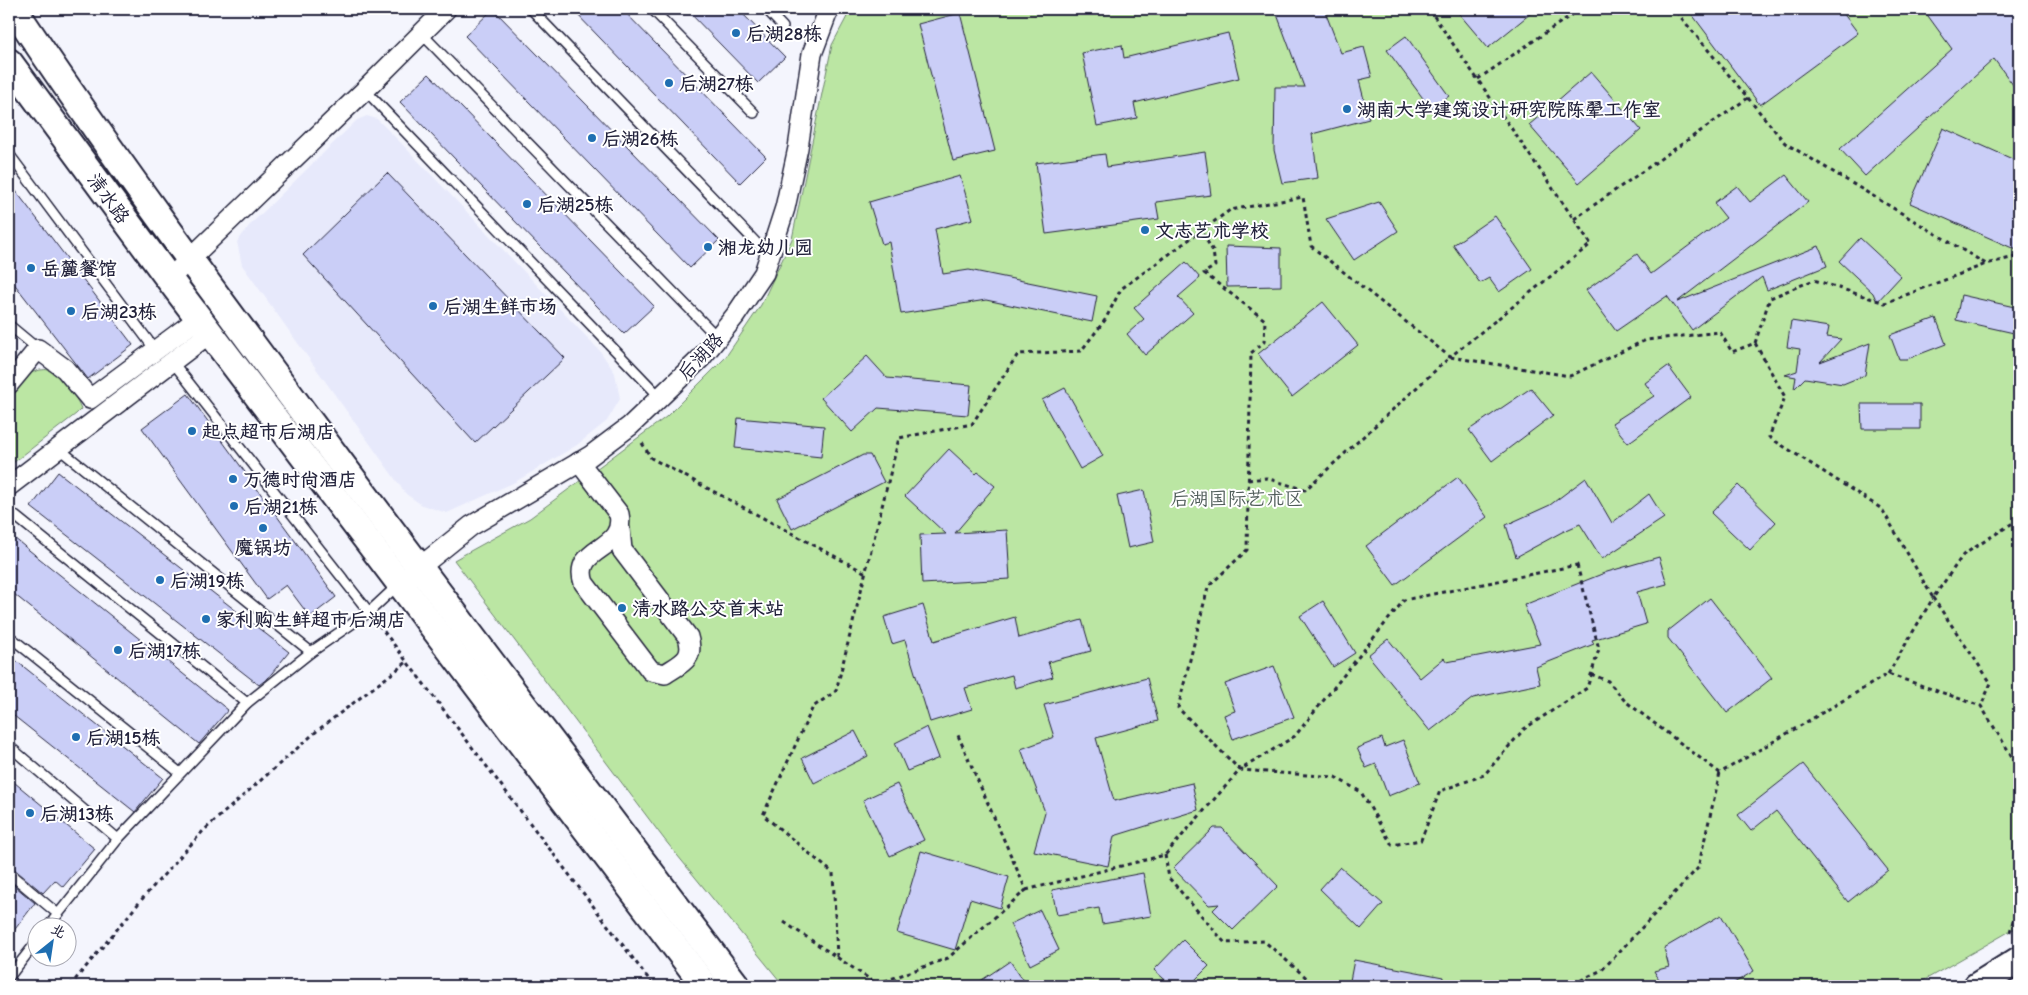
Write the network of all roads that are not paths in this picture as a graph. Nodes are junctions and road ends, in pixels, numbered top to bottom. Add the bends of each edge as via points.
1 (14, 9) edge
2 (21, 9) edge
3 (446, 9) edge
4 (531, 9) edge
5 (652, 9) edge
6 (766, 9) edge
7 (830, 9) edge
8 (783, 27) dead end
9 (420, 33) junction
10 (34, 40) junction
11 (9, 62) edge
12 (365, 90) junction
13 (754, 113) dead end
14 (9, 154) edge
15 (769, 256) junction
16 (189, 260) junction
17 (169, 278) junction
18 (9, 325) edge
19 (205, 325) junction
20 (718, 338) junction
21 (38, 348) junction
22 (155, 350) junction
23 (174, 361) junction
24 (9, 384) edge
25 (660, 397) junction
26 (58, 448) junction
27 (579, 462) junction
28 (9, 486) edge
29 (9, 510) edge
30 (620, 529) junction
31 (419, 567) junction
32 (399, 584) junction
33 (369, 612) junction
34 (9, 636) edge
35 (311, 652) junction
36 (247, 703) junction
37 (9, 746) edge
38 (180, 773) junction
39 (118, 839) junction
40 (9, 873) edge
41 (58, 914) junction
42 (55, 918) edge
43 (28, 952) edge
44 (2019, 960) edge
45 (9, 975) edge
46 (705, 986) edge
47 (737, 986) edge
48 (1977, 986) edge

1 - 10 main road
2 - 10 main road
3 - 9 street
4 - 15 lane
5 - 13 lane
6 - 8 lane
7 - 15 street, 后湖路 via 812,54 798,148 785,208
9 - 12 street
9 - 20 lane
10 - 16 main road
11 - 17 main road, 清水路
12 - 16 street
12 - 25 lane
14 - 22 lane
15 - 20 street, 后湖路 via 764,273
16 - 17 street
16 - 31 main road
17 - 19 main road, 清水路
18 - 21 lane
19 - 22 street
19 - 23 street
19 - 32 main road, 清水路
20 - 25 street, 后湖路 via 702,358
21 - 22 street via 65,369 90,400
21 - 24 street
22 - 23 lane
23 - 26 street
23 - 33 lane
25 - 27 street, 后湖路 via 630,426
26 - 28 street
26 - 35 lane
27 - 30 street via 619,514
27 - 31 street, 后湖路 via 471,526
29 - 36 lane
30 - 30 street via 584,562 581,575 651,671 665,674 691,652 688,637 622,550
31 - 32 street, 后湖路
31 - 47 main road
32 - 33 lane
32 - 46 main road, 清水路
33 - 35 lane
34 - 38 lane
35 - 36 lane
36 - 38 lane
37 - 39 lane
38 - 39 lane
39 - 41 lane
40 - 41 lane
41 - 42 lane
43 - 45 lane
44 - 48 main road

